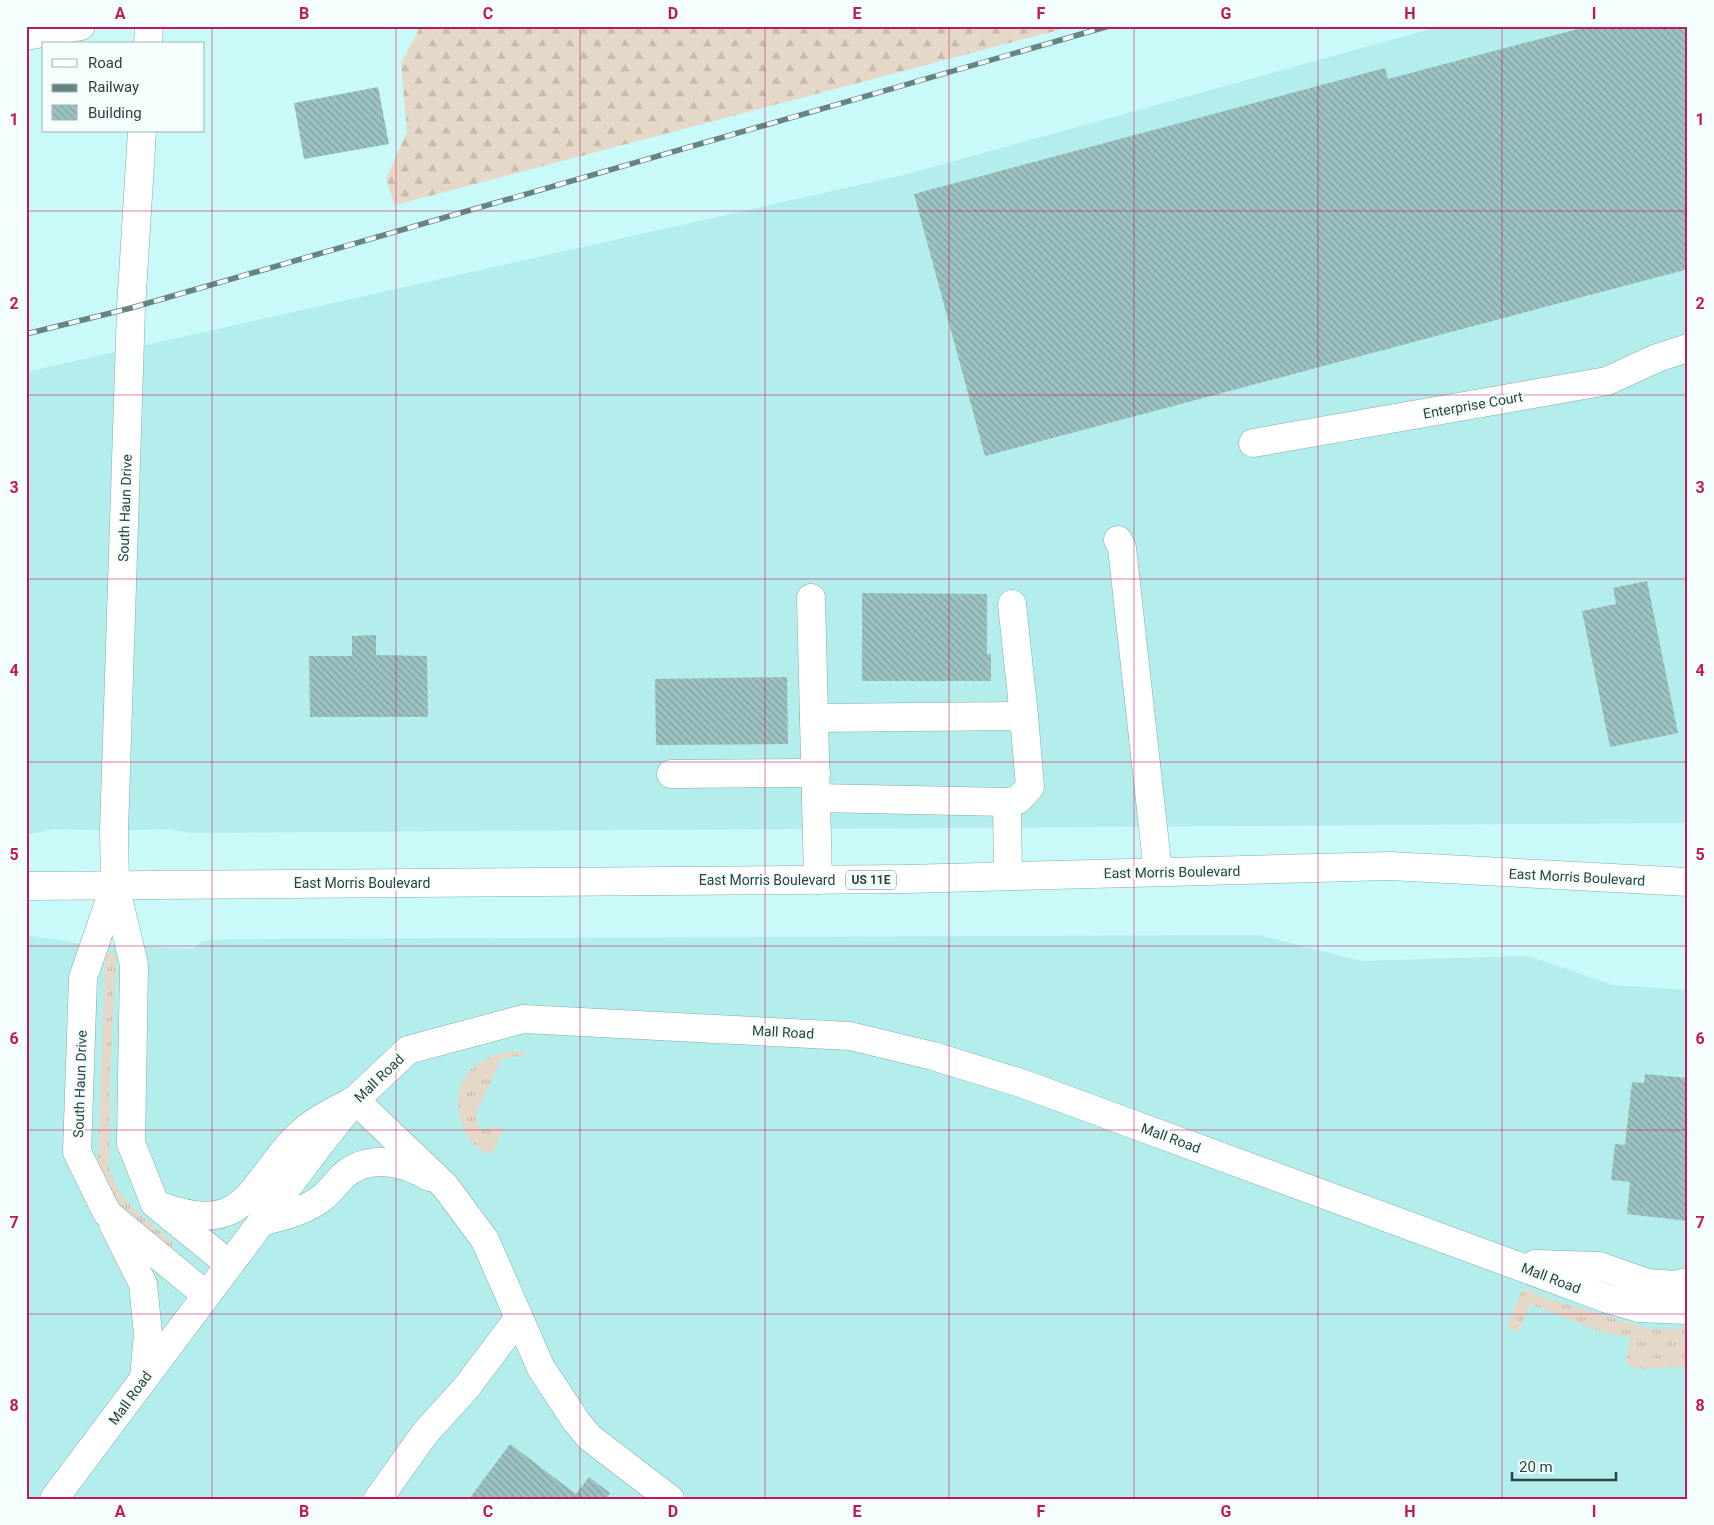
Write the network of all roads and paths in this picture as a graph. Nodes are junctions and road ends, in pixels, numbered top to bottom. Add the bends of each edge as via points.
1 (81, 26) edge
2 (149, 26) edge
3 (26, 36) edge
4 (148, 42) edge
5 (142, 132) edge
6 (1688, 348) edge
7 (1253, 443) dead end
8 (1118, 540) dead end
9 (811, 598) dead end
10 (1012, 604) dead end
11 (1024, 716) junction
12 (814, 718) junction
13 (671, 774) dead end
14 (816, 786) junction
15 (1007, 802) junction
16 (1158, 872) junction
17 (1008, 876) junction
18 (818, 880) junction
19 (1676, 882) edge
20 (26, 886) edge
21 (115, 886) junction
22 (1688, 894) edge
23 (355, 1100) junction
24 (445, 1186) junction
25 (155, 1204) junction
26 (107, 1213) junction
27 (262, 1222) junction
28 (229, 1264) junction
29 (1515, 1264) junction
30 (1688, 1282) edge
31 (206, 1295) junction
32 (1688, 1310) edge
33 (518, 1319) junction
34 (144, 1379) junction
35 (54, 1499) edge
36 (378, 1499) edge
37 (670, 1499) edge

1 - 3 street
2 - 4 street
5 - 21 street, South Haun Drive via 131,308 114,831
6 - 7 street, Enterprise Court via 1607,381
8 - 16 street via 1122,548
9 - 12 street
10 - 11 street
11 - 12 street
11 - 15 street via 1030,787 1018,800
12 - 14 street
13 - 14 street
14 - 15 street
14 - 18 street
15 - 17 street
16 - 17 street, East Morris Boulevard / US 11E
16 - 19 street, East Morris Boulevard / US 11E via 1390,866
17 - 18 street, East Morris Boulevard / US 11E
18 - 21 street, East Morris Boulevard / US 11E
19 - 22 street
20 - 21 street, East Morris Boulevard / US 11E
21 - 25 street, South Haun Drive via 134,965 131,1143
21 - 26 street, South Haun Drive via 83,978 77,1152
23 - 24 street
23 - 25 street via 316,1120 274,1162 246,1202 227,1213 181,1214
23 - 27 street, Mall Road
23 - 29 street, Mall Road via 408,1050 523,1019 850,1036 1021,1082
24 - 27 street via 416,1169 396,1163 362,1164 344,1175 323,1198 304,1209
24 - 33 street via 485,1240
25 - 28 street, South Haun Drive
26 - 31 street, South Haun Drive
26 - 34 street via 143,1284 148,1334
27 - 28 street, Mall Road
28 - 31 street, Mall Road
29 - 30 street via 1599,1266 1647,1283 1675,1285
29 - 32 street, Mall Road via 1640,1308
31 - 34 street, Mall Road
33 - 36 street via 466,1388 426,1432
33 - 37 street via 541,1368 589,1437
34 - 35 street, Mall Road

